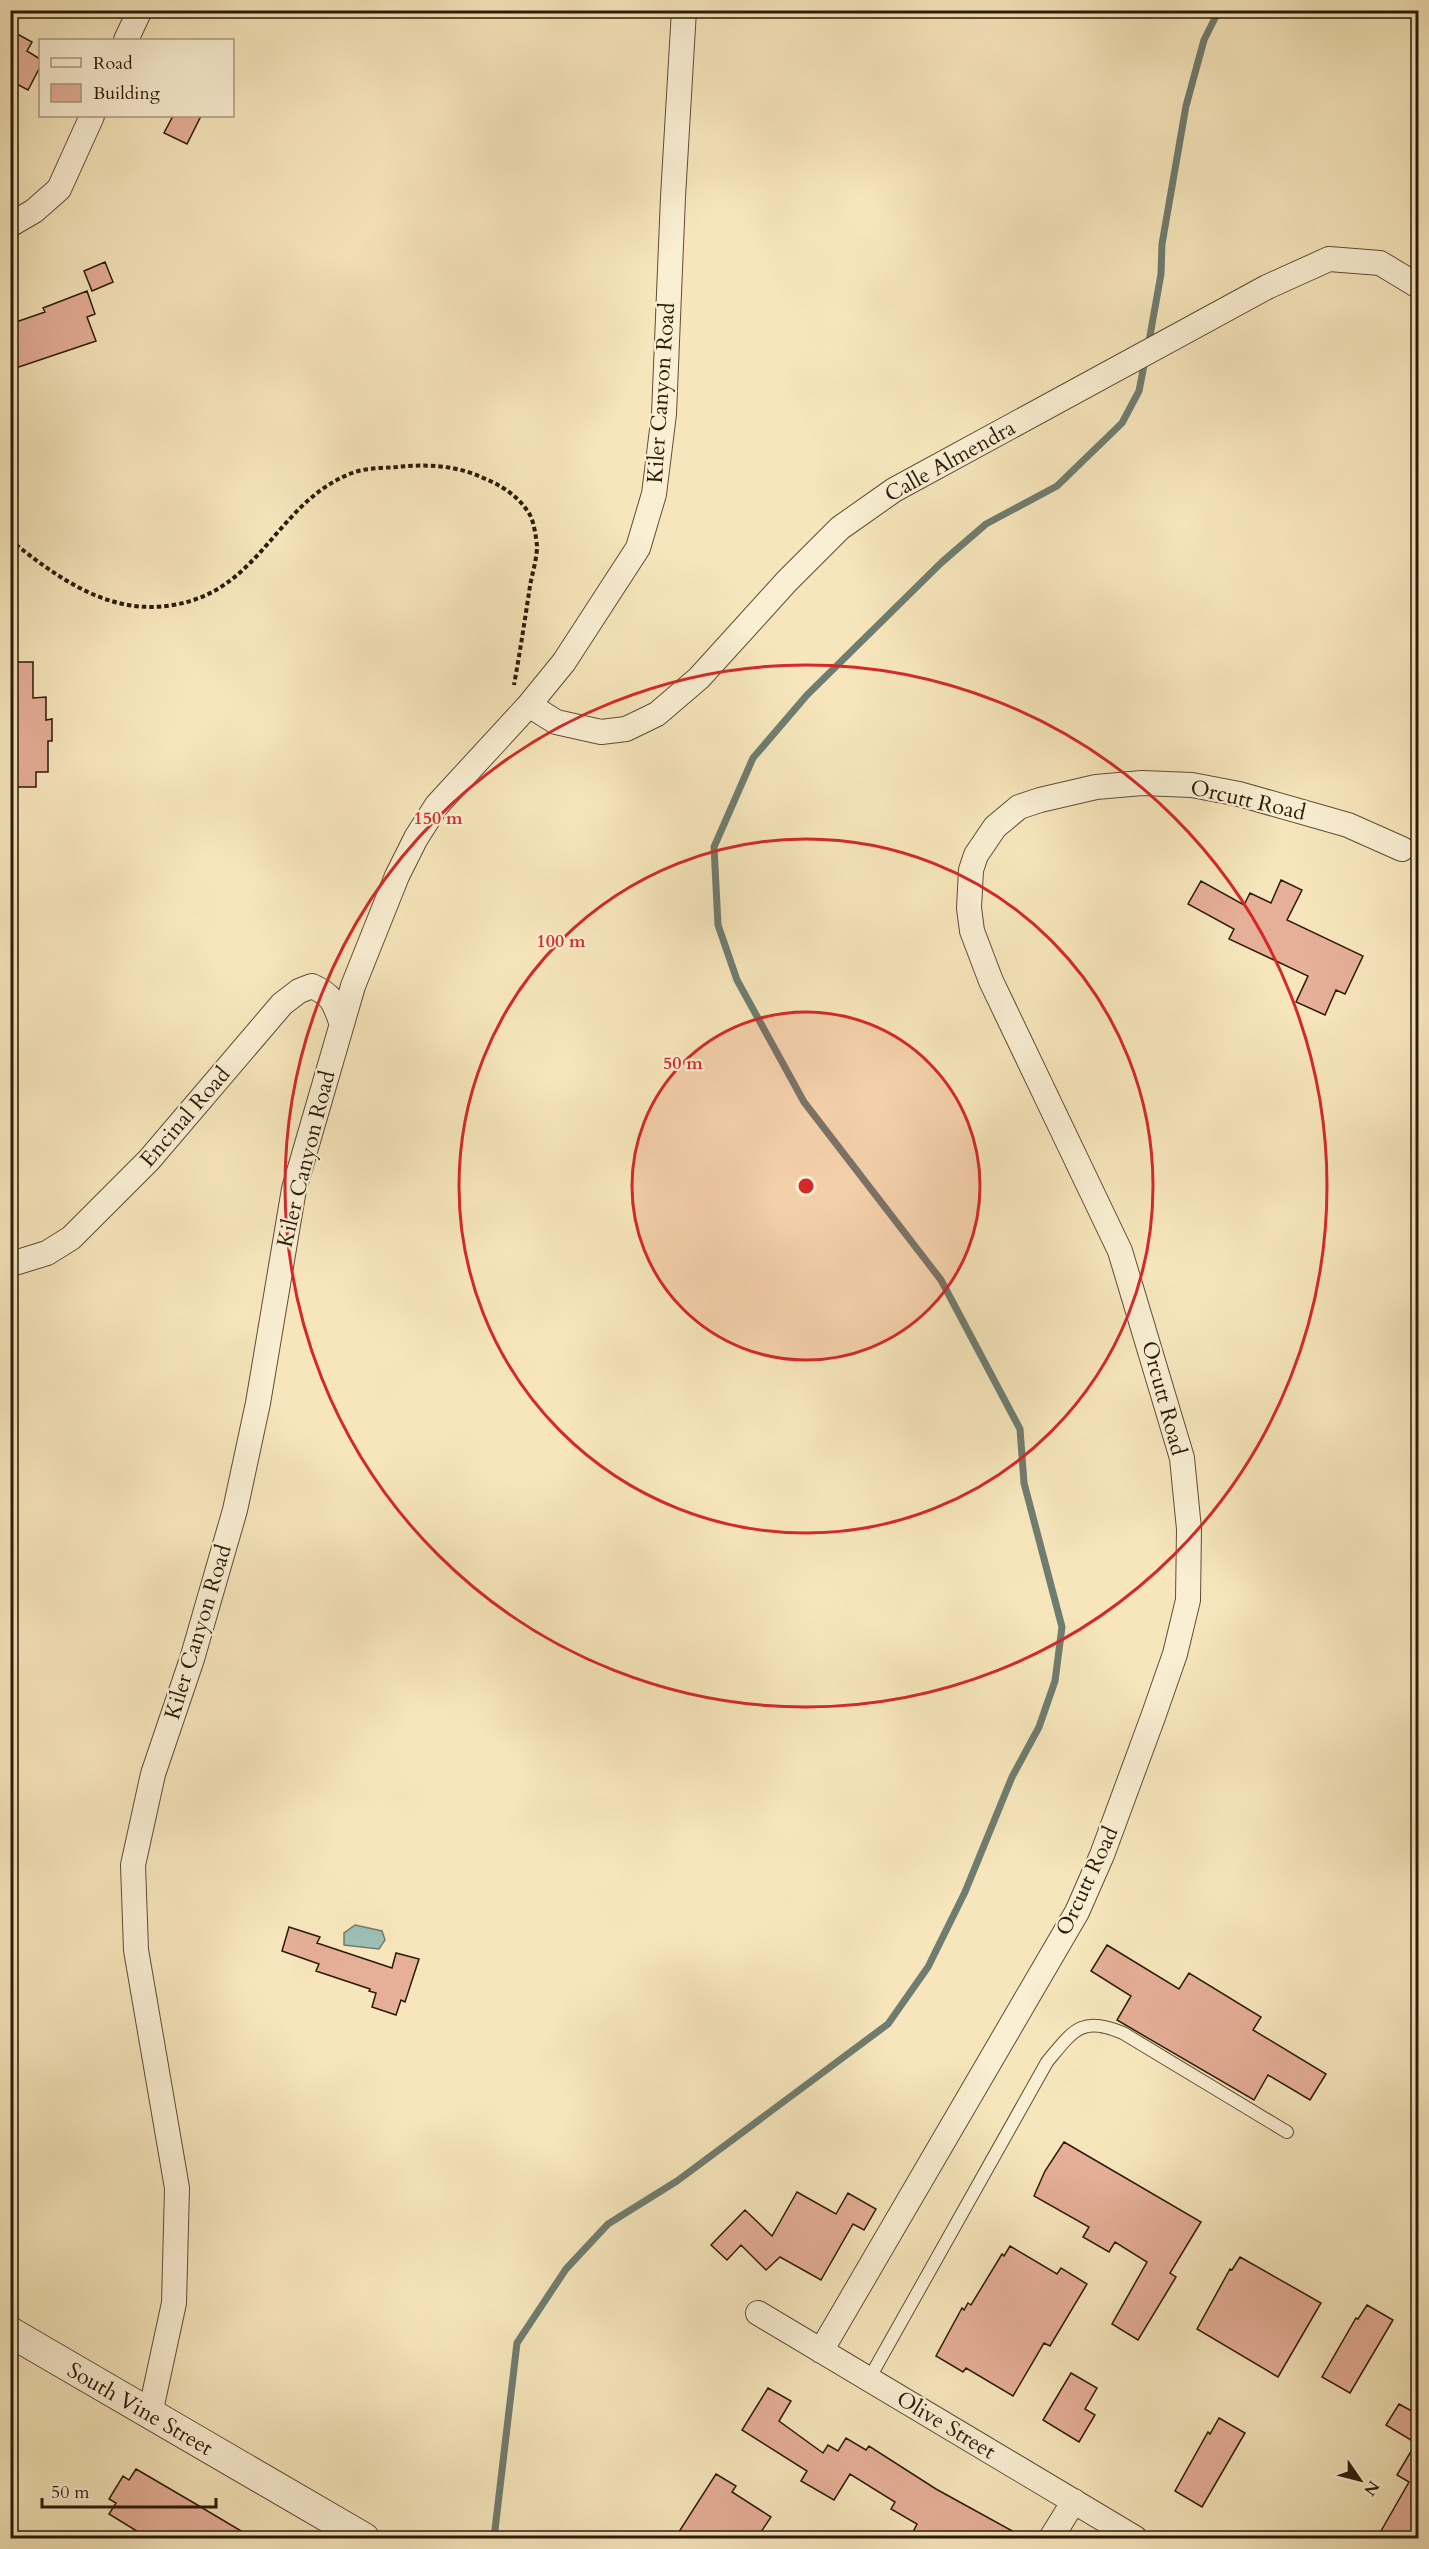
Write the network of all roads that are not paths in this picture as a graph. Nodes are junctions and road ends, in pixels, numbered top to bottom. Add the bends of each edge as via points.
1 (140, 10) edge
2 (684, 10) edge
3 (126, 39) edge
4 (92, 117) edge
5 (10, 225) edge
6 (1419, 286) edge
7 (530, 705) junction
8 (1402, 849) dead end
9 (341, 1022) junction
10 (10, 1262) edge
11 (1287, 2132) dead end
12 (758, 2313) dead end
13 (10, 2332) edge
14 (821, 2351) junction
15 (869, 2379) junction
16 (150, 2414) junction
17 (1074, 2501) junction
18 (364, 2538) edge
19 (1051, 2538) edge
20 (1135, 2538) edge

1 - 3 street
2 - 7 street, Kiler Canyon Road via 664,414 654,494 638,548 564,662
4 - 5 street via 59,189
6 - 7 street, Calle Almendra via 1380,263 1329,259 1267,287 894,490 840,528 699,678 657,714 626,729 602,732 556,722
7 - 9 street, Kiler Canyon Road via 437,805 416,838 397,876
8 - 14 street, Orcutt Road via 1348,825 1239,794 1192,785 1142,783 1096,787 1020,807 995,826 976,855 971,870 972,931 991,981 1120,1251 1158,1372 1182,1458 1189,1529 1188,1600 1175,1654 1153,1717 1077,1912
9 - 10 street, Encinal Road via 334,1000 321,990 312,986 299,991 282,1004 149,1160 71,1238 47,1253
9 - 16 street, Kiler Canyon Road via 294,1189 258,1403 235,1510 192,1659 153,1774 133,1865 136,1950 177,2188 174,2303
11 - 15 lane via 1123,2033 1104,2025 1086,2024 1066,2039 1047,2062
12 - 14 street, Olive Street
13 - 16 street, South Vine Street
14 - 15 street, Olive Street
15 - 17 street, Olive Street
16 - 18 street, South Vine Street
17 - 19 street
17 - 20 street, Olive Street

